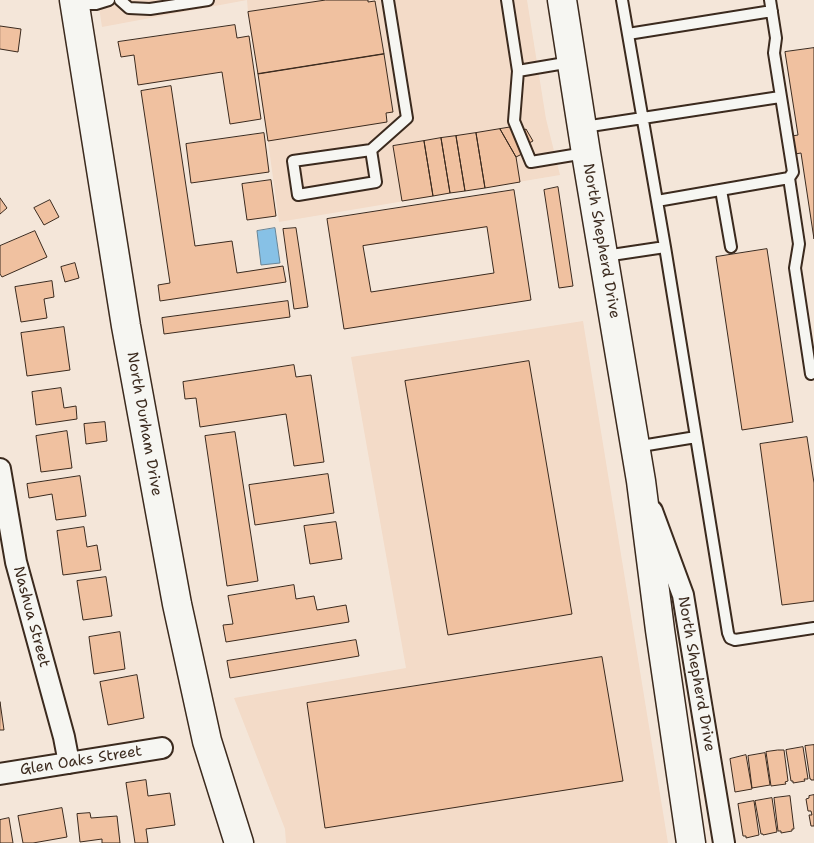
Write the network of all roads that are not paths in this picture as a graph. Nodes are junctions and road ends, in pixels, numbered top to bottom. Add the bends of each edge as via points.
1 (109, 0) edge
2 (120, 0) edge
3 (208, 0) edge
4 (388, 0) edge
5 (507, 0) edge
6 (562, 0) edge
7 (622, 0) edge
8 (770, 0) edge
9 (75, 2) edge
10 (772, 11) junction
11 (628, 34) junction
12 (572, 62) junction
13 (518, 71) junction
14 (780, 97) junction
15 (642, 118) junction
16 (584, 140) junction
17 (371, 150) junction
18 (789, 178) junction
19 (721, 190) junction
20 (657, 201) junction
21 (665, 247) junction
22 (730, 247) dead end
23 (604, 257) junction
24 (811, 374) dead end
25 (696, 437) junction
26 (635, 447) junction
27 (0, 469) edge
28 (641, 481) junction
29 (814, 628) edge
30 (162, 748) dead end
31 (69, 763) junction
32 (0, 774) edge
33 (239, 843) edge
34 (691, 843) edge
35 (724, 843) edge

1 - 9 lane via 96,4
2 - 3 lane via 129,8 150,9
4 - 17 lane via 407,118
5 - 13 lane
6 - 12 main road, North Shepherd Drive
7 - 11 lane
8 - 10 lane
9 - 33 main road, North Durham Drive via 126,326 177,604 208,741
10 - 11 lane
10 - 14 lane
11 - 15 lane
12 - 13 lane
12 - 16 main road, North Shepherd Drive
13 - 16 lane via 514,120 531,162
14 - 15 lane
14 - 18 lane via 793,172
15 - 16 lane
15 - 20 lane
16 - 23 main road, North Shepherd Drive
17 - 17 lane via 376,182 298,195 293,161
18 - 19 lane
18 - 24 lane via 799,244 794,268
19 - 20 lane
19 - 22 lane
20 - 21 lane
21 - 23 lane
21 - 25 lane
23 - 26 main road, North Shepherd Drive
25 - 26 lane
25 - 29 lane via 730,638 735,640
26 - 28 main road, North Shepherd Drive
27 - 31 street, Nashua Street via 16,562
28 - 34 main road, North Shepherd Drive
28 - 35 street, North Shepherd Drive via 684,595
30 - 31 street, Glen Oaks Street
31 - 32 street, Glen Oaks Street

